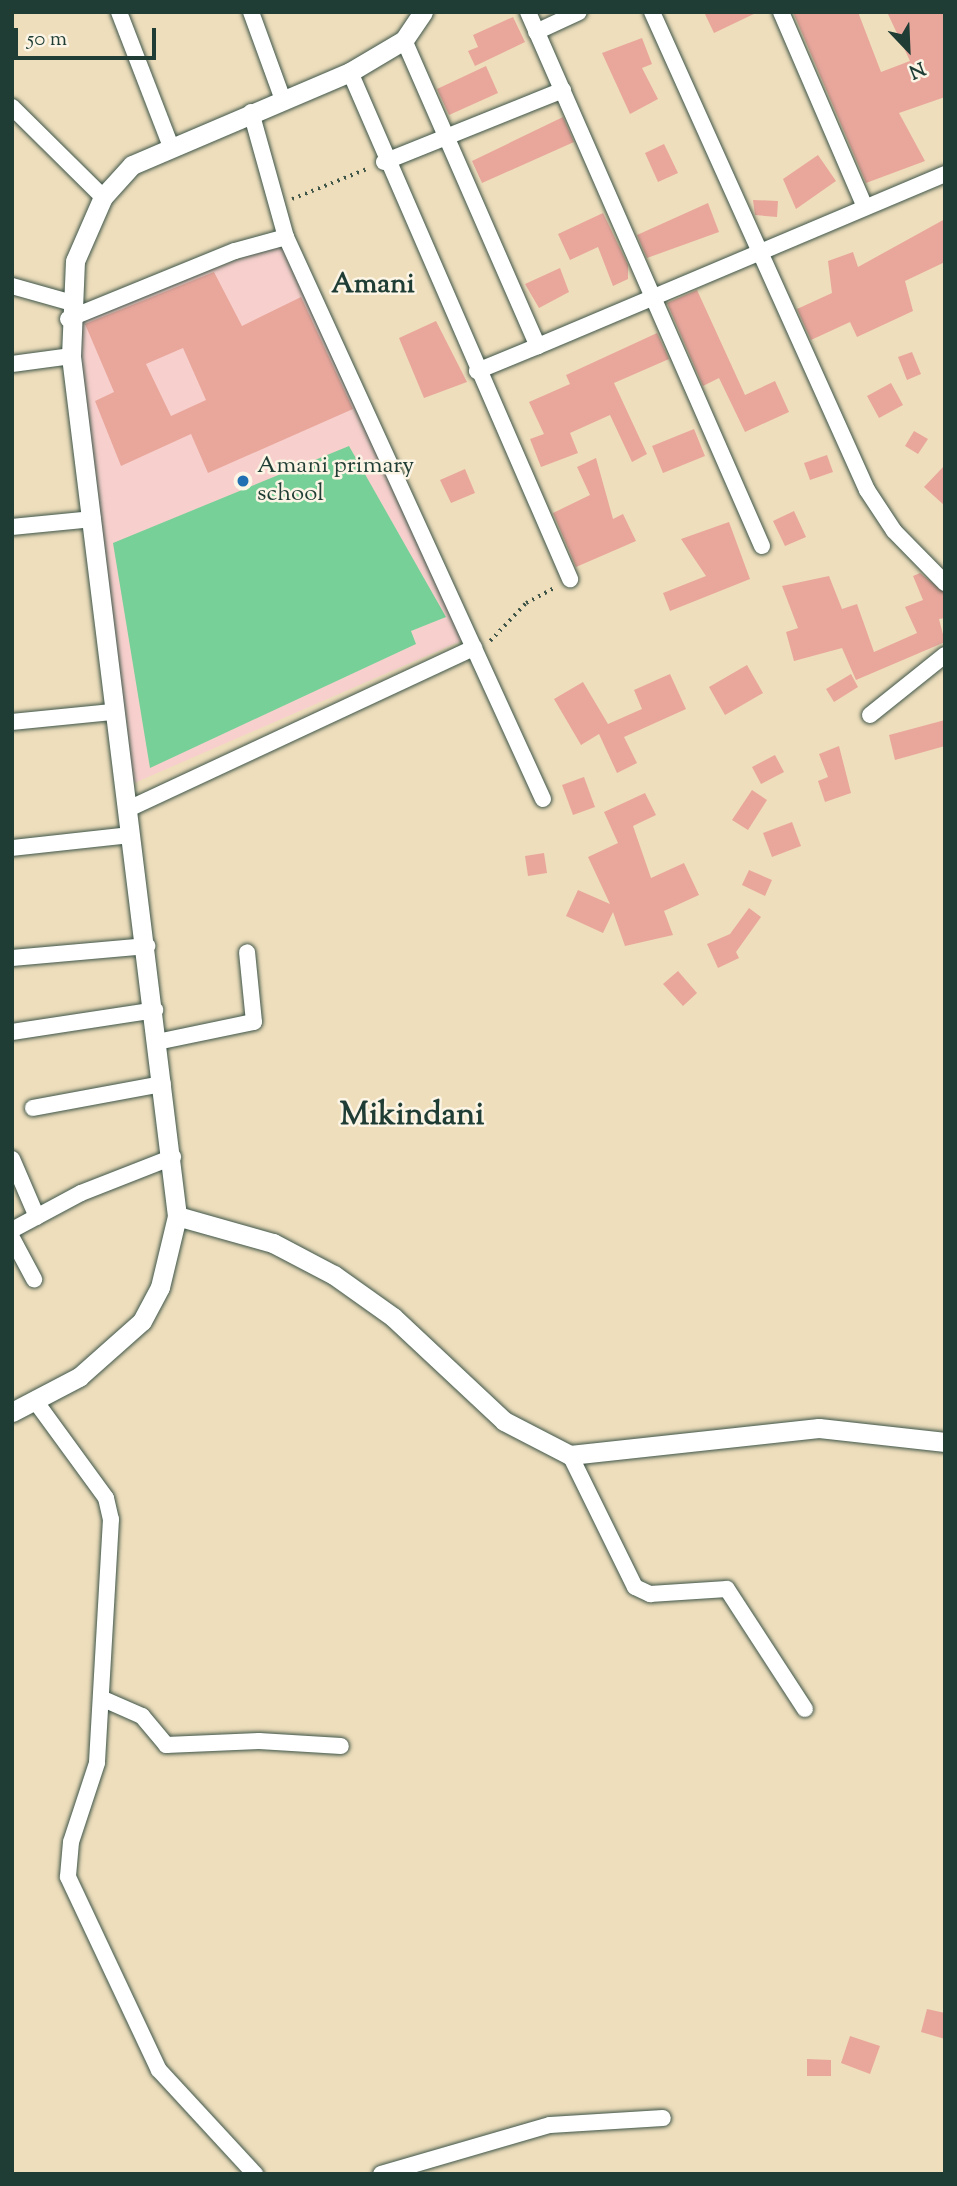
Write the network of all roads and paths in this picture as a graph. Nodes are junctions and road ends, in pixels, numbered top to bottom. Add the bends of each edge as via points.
1 (119, 12) edge
2 (251, 12) edge
3 (423, 12) edge
4 (528, 12) edge
5 (579, 12) edge
6 (652, 12) edge
7 (781, 12) edge
8 (536, 32) junction
9 (404, 40) junction
10 (350, 72) junction
11 (563, 90) junction
12 (283, 100) junction
13 (12, 107) edge
14 (251, 112) junction
15 (449, 136) junction
16 (170, 144) junction
17 (384, 162) junction
18 (945, 174) edge
19 (103, 197) junction
20 (281, 204) junction
21 (865, 207) junction
22 (286, 237) junction
23 (756, 253) junction
24 (12, 286) edge
25 (650, 298) junction
26 (69, 311) junction
27 (538, 346) junction
28 (71, 356) junction
29 (12, 364) edge
30 (477, 371) junction
31 (93, 519) junction
32 (12, 527) edge
33 (762, 546) dead end
34 (569, 579) joint
35 (945, 583) edge
36 (474, 648) junction
37 (945, 655) edge
38 (112, 712) junction
39 (870, 715) dead end
40 (12, 722) edge
41 (542, 799) dead end
42 (128, 809) junction
43 (130, 835) junction
44 (12, 848) edge
45 (147, 946) junction
46 (247, 952) dead end
47 (12, 958) edge
48 (155, 1010) junction
49 (12, 1032) edge
50 (157, 1042) junction
51 (163, 1084) junction
52 (33, 1108) dead end
53 (173, 1157) junction
54 (12, 1159) edge
55 (37, 1216) junction
56 (177, 1216) junction
57 (12, 1230) edge
58 (12, 1238) edge
59 (34, 1279) dead end
60 (36, 1402) junction
61 (12, 1412) edge
62 (945, 1442) edge
63 (570, 1455) junction
64 (101, 1698) junction
65 (805, 1709) dead end
66 (341, 1746) dead end
67 (663, 2118) dead end
68 (255, 2174) edge
69 (381, 2174) edge

1 - 16 street
2 - 12 street
3 - 9 street
4 - 8 street
5 - 8 street
6 - 23 street
7 - 21 street
8 - 11 street
9 - 10 street
9 - 15 street
10 - 12 street
10 - 17 street
11 - 15 street
11 - 25 street
12 - 14 street
13 - 19 street
14 - 16 street
14 - 20 street
15 - 17 street
15 - 27 street
16 - 19 street via 132,165
17 - 20 path
17 - 30 street
18 - 21 street
19 - 26 street via 75,261
20 - 22 street
21 - 23 street
22 - 26 street
22 - 36 street
23 - 25 street
23 - 35 street via 867,490 894,531
24 - 26 street
25 - 27 street
25 - 33 street
26 - 28 street
27 - 30 street
28 - 29 street
28 - 31 street
30 - 34 street
31 - 32 street
31 - 38 street
34 - 36 path via 526,603 491,640
36 - 41 street
36 - 42 street
37 - 39 street
38 - 40 street
38 - 42 street
42 - 43 street
43 - 44 street
43 - 45 street
45 - 47 street
45 - 48 street
46 - 50 street via 254,1022
48 - 49 street
48 - 50 street
50 - 51 street
51 - 52 street
51 - 53 street
53 - 55 street
53 - 56 street
54 - 55 street
55 - 57 street
56 - 60 street via 160,1287 142,1321 88,1371
56 - 63 street via 272,1243 334,1275 393,1317 504,1421
58 - 59 street
60 - 61 street
60 - 64 street via 109,1505
62 - 63 street via 820,1428
63 - 65 street via 635,1587 650,1594 727,1589
64 - 66 street via 142,1716 166,1745 259,1741
64 - 68 street via 97,1763 71,1842 68,1877 159,2070
67 - 69 street via 550,2125

